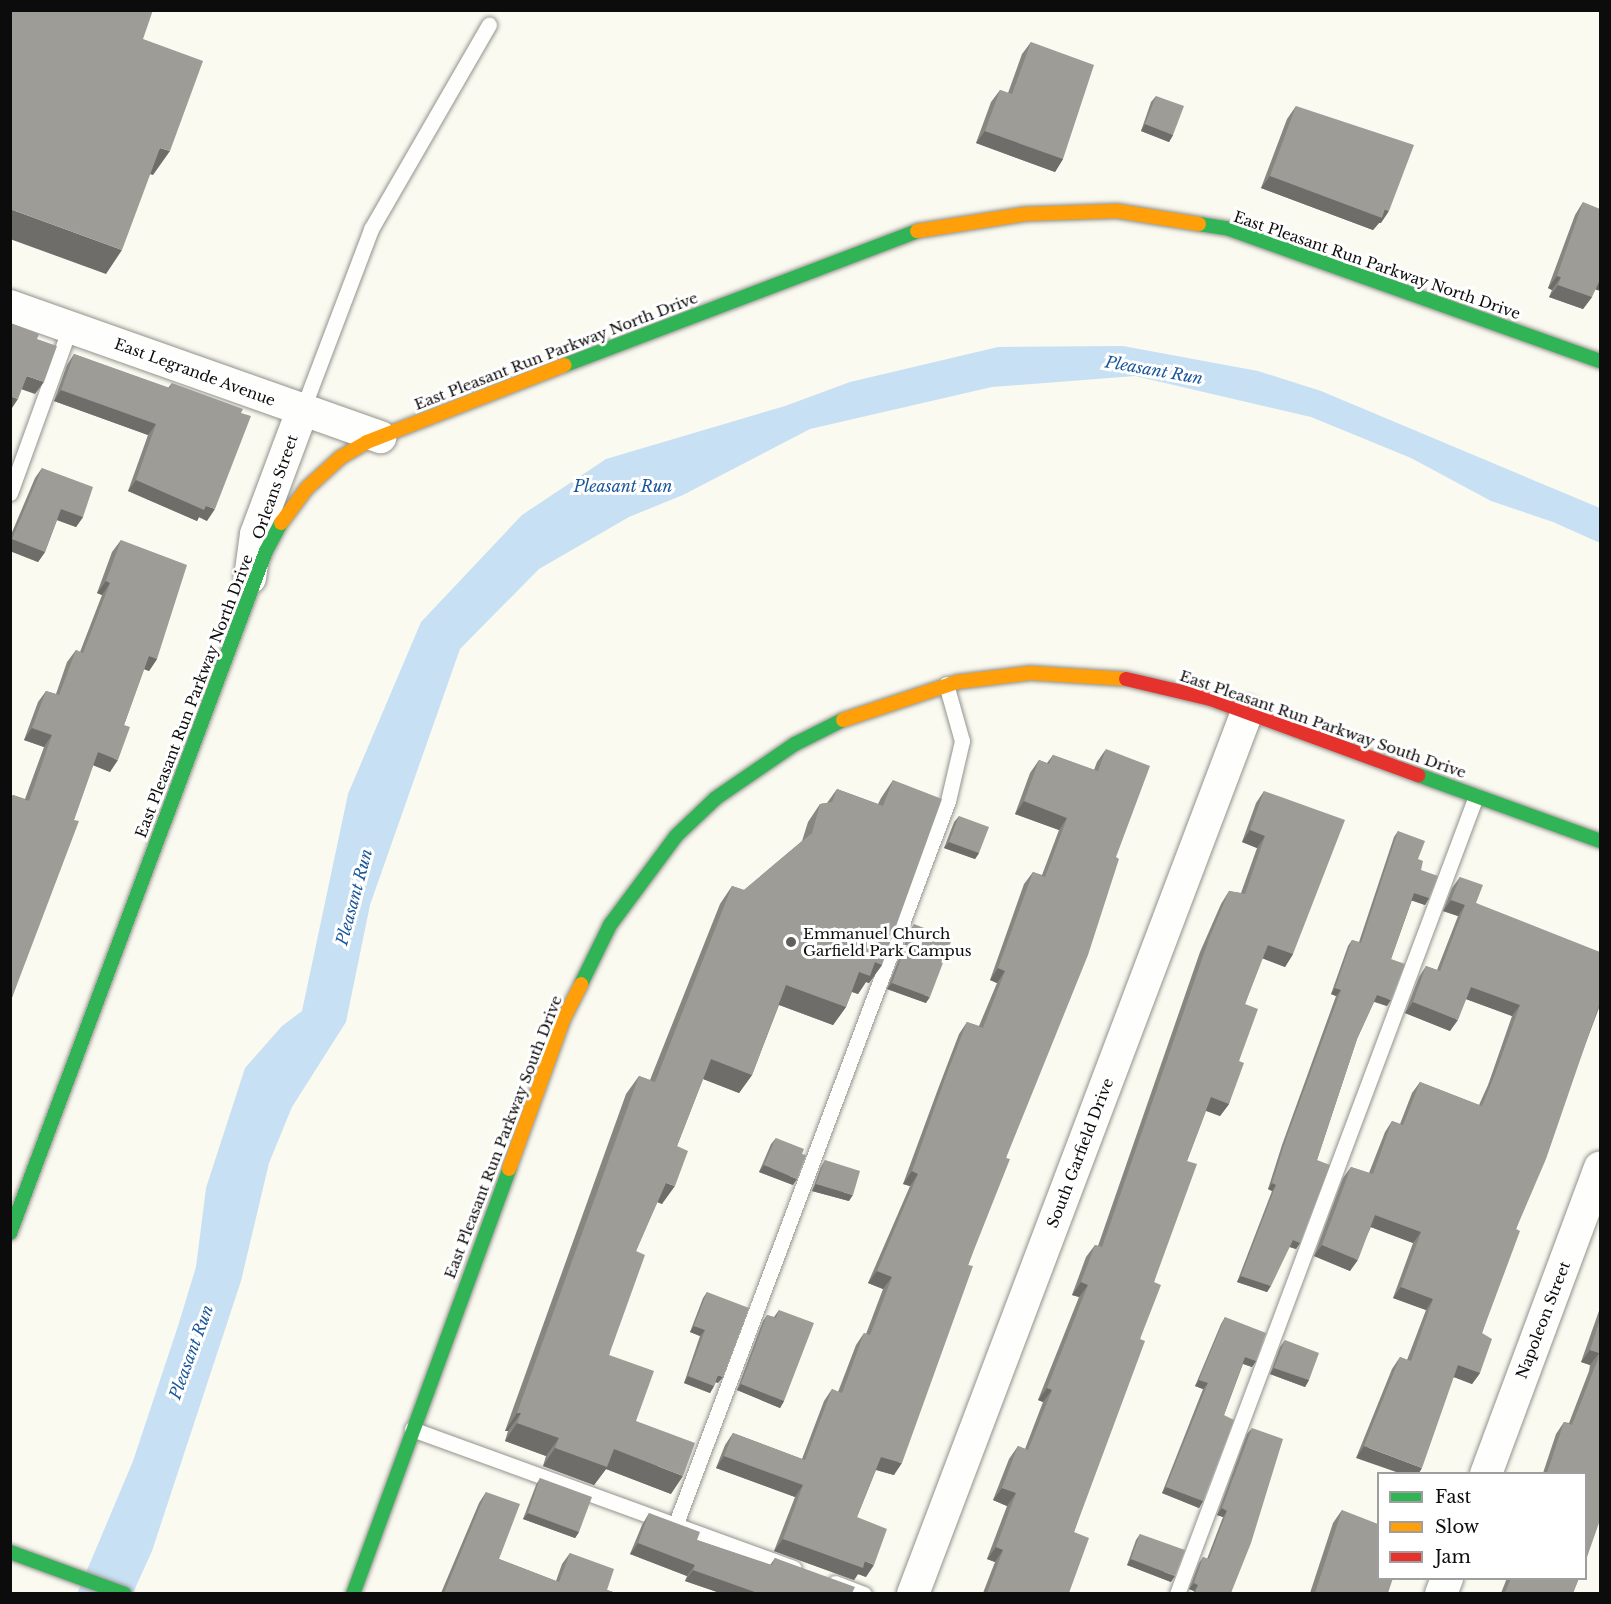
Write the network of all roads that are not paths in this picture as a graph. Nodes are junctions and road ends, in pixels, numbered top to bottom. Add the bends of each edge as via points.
1 (489, 25) dead end
2 (10, 306) edge
3 (70, 327) junction
4 (1600, 361) edge
5 (302, 411) junction
6 (380, 437) junction
7 (10, 494) edge
8 (247, 600) junction
9 (946, 684) junction
10 (1247, 712) junction
11 (1476, 796) junction
12 (1600, 841) edge
13 (1600, 1167) edge
14 (10, 1233) edge
15 (412, 1429) junction
16 (1486, 1472) edge
17 (675, 1526) junction
18 (10, 1552) edge
19 (125, 1593) edge
20 (353, 1593) edge
21 (864, 1593) edge
22 (913, 1593) edge
23 (1177, 1593) edge

1 - 5 lane via 371,230
2 - 3 street, East Legrande Avenue
3 - 5 street, East Legrande Avenue
3 - 7 lane
4 - 6 street, East Pleasant Run Parkway North Drive via 1229,229 1117,211 1048,213 940,225 893,238
5 - 6 street, East Legrande Avenue
5 - 8 street, Orleans Street via 256,534
6 - 8 street, East Pleasant Run Parkway North Drive via 341,458 300,495 272,538
8 - 14 street, East Pleasant Run Parkway North Drive
9 - 10 street, East Pleasant Run Parkway South Drive via 1029,673 1119,677 1211,699
9 - 15 street, East Pleasant Run Parkway South Drive via 834,723 746,776 676,836 633,890 610,926 564,1018
9 - 17 lane via 962,741 948,801
10 - 11 street, East Pleasant Run Parkway South Drive
10 - 22 street, South Garfield Drive
11 - 12 street, East Pleasant Run Parkway South Drive
11 - 23 lane
13 - 16 street, Napoleon Street
15 - 17 lane
15 - 20 street, East Pleasant Run Parkway South Drive
17 - 21 lane
18 - 19 street

